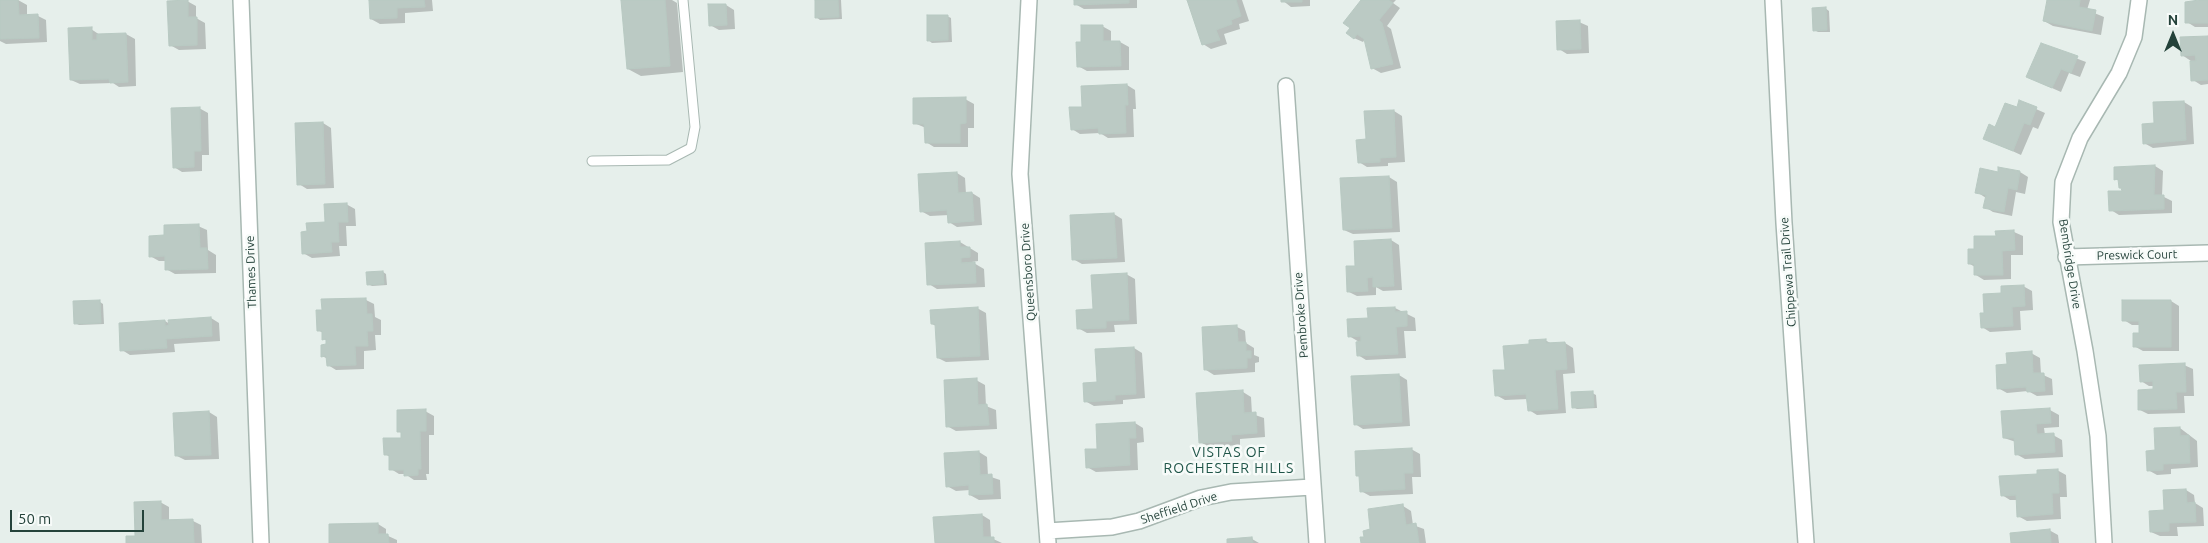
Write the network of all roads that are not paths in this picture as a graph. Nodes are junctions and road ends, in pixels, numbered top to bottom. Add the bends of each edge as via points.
1 (241, 0) edge
2 (683, 0) edge
3 (1029, 0) edge
4 (1772, 0) edge
5 (2139, 0) edge
6 (1286, 86) dead end
7 (592, 161) dead end
8 (2208, 253) edge
9 (2066, 257) junction
10 (1312, 487) junction
11 (1047, 537) edge
12 (261, 543) edge
13 (1317, 543) edge
14 (1806, 543) edge
15 (2104, 543) edge

1 - 12 street, Thames Drive
2 - 7 lane via 695,128 691,148 668,160
3 - 11 street, Queensboro Drive via 1020,174
4 - 14 street, Chippewa Trail Drive
5 - 9 street, Bembridge Drive via 2134,37 2119,73 2080,138 2063,182 2061,222
6 - 10 street, Pembroke Drive
8 - 9 street, Preswick Court
9 - 15 street, Bembridge Drive via 2098,436
10 - 11 street, Sheffield Drive via 1230,492 1201,498 1139,521
10 - 13 street, Pembroke Drive

